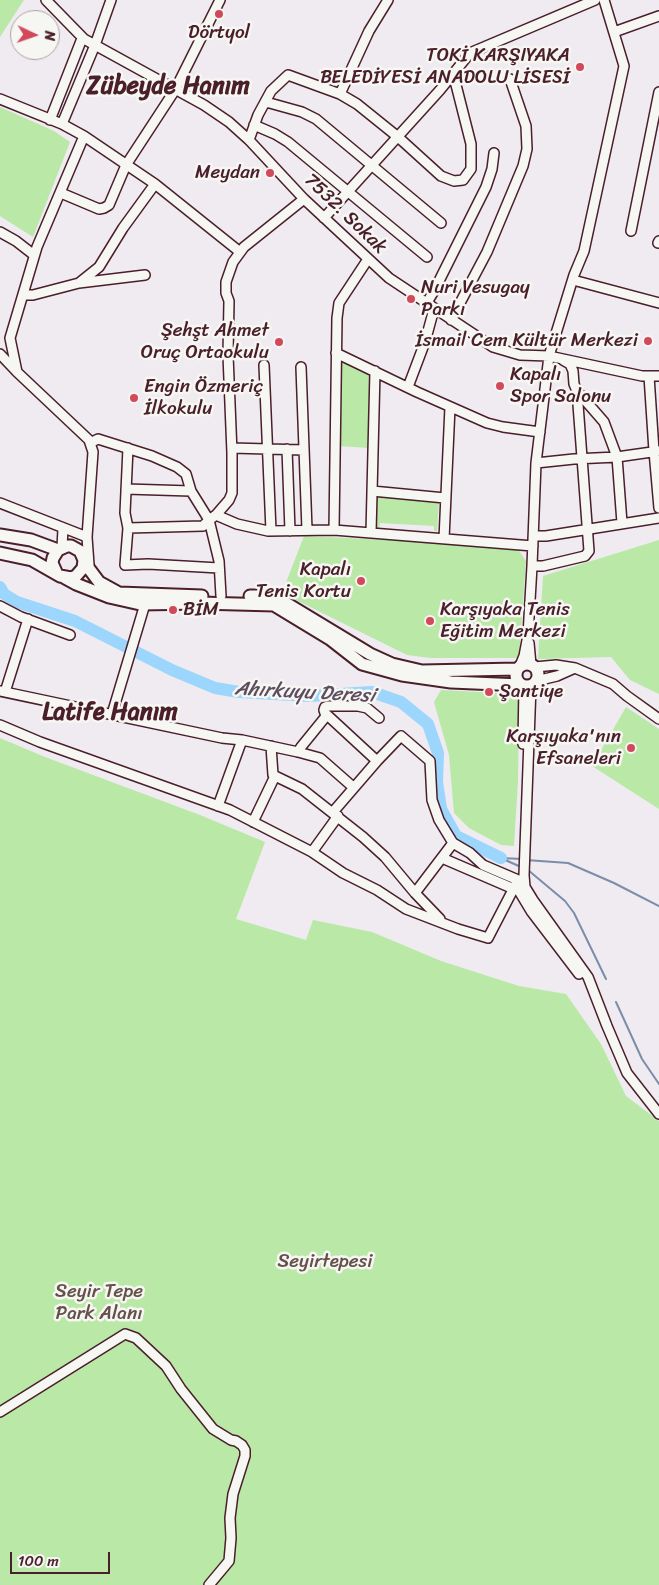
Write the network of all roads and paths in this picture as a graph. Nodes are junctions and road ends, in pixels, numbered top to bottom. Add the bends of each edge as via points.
1 (46, 0) edge
2 (111, 0) edge
3 (220, 0) edge
4 (388, 0) edge
5 (594, 0) edge
6 (604, 0) edge
7 (659, 16) edge
8 (614, 32) junction
9 (84, 40) junction
10 (96, 45) junction
11 (454, 74) junction
12 (510, 78) dead end
13 (175, 90) junction
14 (659, 92) edge
15 (340, 94) junction
16 (0, 99) edge
17 (266, 102) junction
18 (50, 120) junction
19 (62, 124) junction
20 (254, 125) junction
21 (84, 136) junction
22 (398, 137) junction
23 (249, 140) junction
24 (494, 153) dead end
25 (126, 165) junction
26 (372, 165) junction
27 (154, 184) junction
28 (348, 192) junction
29 (61, 193) junction
30 (304, 199) junction
31 (324, 218) junction
32 (441, 223) dead end
33 (632, 231) dead end
34 (0, 232) edge
35 (240, 252) junction
36 (34, 255) junction
37 (427, 257) dead end
38 (368, 259) junction
39 (145, 275) dead end
40 (573, 280) junction
41 (79, 283) junction
42 (22, 295) junction
43 (659, 303) edge
44 (426, 304) junction
45 (434, 309) junction
46 (451, 320) junction
47 (336, 353) junction
48 (0, 354) edge
49 (549, 356) junction
50 (264, 365) dead end
51 (301, 367) dead end
52 (375, 371) junction
53 (17, 372) junction
54 (649, 376) junction
55 (659, 376) edge
56 (408, 387) junction
57 (576, 391) junction
58 (450, 407) junction
59 (540, 432) junction
60 (90, 443) junction
61 (128, 448) junction
62 (232, 448) junction
63 (268, 449) junction
64 (287, 449) junction
65 (304, 450) junction
66 (656, 451) edge
67 (617, 457) junction
68 (582, 459) junction
69 (536, 463) junction
70 (126, 489) junction
71 (191, 491) junction
72 (372, 491) junction
73 (445, 498) junction
74 (0, 504) edge
75 (659, 508) edge
76 (212, 517) junction
77 (659, 518) edge
78 (622, 524) junction
79 (63, 528) junction
80 (128, 528) junction
81 (307, 530) junction
82 (334, 530) junction
83 (588, 530) junction
84 (271, 531) junction
85 (290, 531) junction
86 (371, 533) junction
87 (0, 535) edge
88 (87, 537) junction
89 (444, 539) junction
90 (534, 541) junction
91 (60, 549) junction
92 (0, 553) edge
93 (86, 561) junction
94 (532, 566) junction
95 (219, 568) junction
96 (61, 575) junction
97 (222, 596) junction
98 (145, 604) junction
99 (0, 606) edge
100 (28, 619) junction
101 (70, 635) dead end
102 (526, 667) junction
103 (575, 668) junction
104 (528, 684) junction
105 (3, 692) edge
106 (112, 714) junction
107 (327, 716) junction
108 (379, 718) dead end
109 (659, 719) edge
110 (0, 725) edge
111 (242, 740) junction
112 (271, 746) junction
113 (298, 752) junction
114 (377, 760) junction
115 (274, 776) junction
116 (353, 787) junction
117 (218, 806) junction
118 (335, 814) junction
119 (253, 822) junction
120 (453, 843) junction
121 (312, 852) junction
122 (442, 858) junction
123 (518, 879) junction
124 (415, 894) junction
125 (444, 923) junction
126 (659, 1114) edge
127 (0, 1412) edge
128 (209, 1585) edge

1 - 9 street, 7532. Sokak
2 - 10 street
3 - 13 street
4 - 15 street via 369,31
5 - 11 street via 470,53
6 - 8 street
7 - 8 street
8 - 40 street via 624,66 584,251
9 - 10 street, 7532. Sokak
9 - 18 street
10 - 13 street, 7532. Sokak
10 - 19 street
11 - 22 street
11 - 22 street via 471,144 471,169 463,180 454,181 441,176
12 - 46 street via 526,126 528,149 487,252
13 - 23 street, 7532. Sokak via 217,113
13 - 25 street
14 - 33 street
15 - 17 street via 288,75
15 - 22 street
16 - 18 street
17 - 20 street
17 - 26 street via 316,119
18 - 19 street
19 - 21 street
20 - 23 street
20 - 28 street via 288,142
21 - 25 street
21 - 29 street
22 - 26 street
23 - 30 street, 7532. Sokak
24 - 44 street via 486,187
25 - 27 street
25 - 29 street via 111,202 104,208 99,209
26 - 28 street
26 - 32 street
27 - 35 street
27 - 41 street via 99,267
28 - 31 street
28 - 37 street
29 - 36 street
30 - 31 street, 7532. Sokak
30 - 35 street
31 - 38 street, 7532. Sokak
34 - 36 street
35 - 62 street via 226,282
36 - 42 street
38 - 44 street, 7532. Sokak
38 - 47 street via 339,303
39 - 41 street
40 - 43 street
40 - 49 street
41 - 42 street
42 - 53 street via 10,338
44 - 45 street, 7532. Sokak
45 - 46 street, 7532. Sokak
45 - 56 street
46 - 49 street, 7532. Sokak via 493,347 520,355
47 - 52 street
47 - 82 street
48 - 53 street
49 - 54 street, 7532. Sokak
49 - 57 street via 570,364
49 - 59 street
50 - 63 street
51 - 65 street
52 - 56 street
52 - 72 street
53 - 60 street
54 - 55 street, 7532. Sokak
54 - 66 street
56 - 58 street
57 - 67 street via 604,422
57 - 68 street
58 - 59 street via 502,428
58 - 73 street
59 - 69 street
60 - 61 street via 98,439
60 - 88 street via 93,452
61 - 70 street
61 - 71 street via 177,466 186,474
62 - 63 street
62 - 76 street via 232,493
63 - 64 street
63 - 84 street
64 - 65 street
64 - 85 street
65 - 81 street
66 - 67 street
66 - 75 street
67 - 68 street
67 - 78 street
68 - 69 street
68 - 83 street
69 - 90 street
70 - 71 street
70 - 80 street
71 - 76 street
72 - 73 street
72 - 86 street
73 - 89 street
74 - 79 street
76 - 80 street via 203,526
76 - 84 street
76 - 95 street
77 - 78 street
78 - 83 street
79 - 88 street
79 - 91 street
80 - 95 street via 125,564
81 - 82 street
81 - 85 street
82 - 86 street
83 - 90 street via 546,536
83 - 94 street via 587,555
84 - 85 street
86 - 89 street
87 - 91 main road
88 - 93 street
89 - 90 street
90 - 94 street
91 - 93 main road via 76,548
91 - 96 main road via 52,563
92 - 96 main road via 28,559
93 - 96 main road via 76,576
93 - 97 main road via 99,582 119,592
94 - 102 street
95 - 97 street
96 - 98 main road via 109,597
97 - 102 main road via 266,596 284,602 392,664 422,671
98 - 104 main road via 274,605 330,639 362,664 402,676 451,682
98 - 106 street
99 - 100 street
100 - 101 street
100 - 105 street
102 - 103 street
102 - 104 main road via 538,674
102 - 104 main road via 515,676 516,680
103 - 104 street
103 - 109 street via 613,684
104 - 123 street via 522,850
105 - 106 street
106 - 111 street
107 - 108 street via 326,706 358,706 367,708
107 - 113 street
107 - 114 street
110 - 117 street
111 - 112 street
111 - 117 street
112 - 113 street
112 - 115 street
113 - 116 street via 320,758
114 - 116 street
114 - 120 street via 401,736 430,761 432,800
115 - 118 street via 302,789
115 - 119 street
116 - 118 street
117 - 119 street
118 - 121 street
118 - 124 street via 385,857
119 - 121 street
120 - 122 street
120 - 123 street via 484,865
121 - 125 street via 406,909
122 - 123 street
122 - 124 street
123 - 125 street via 488,938
123 - 126 street via 588,977 627,1073
124 - 125 street
127 - 128 street via 125,1334 136,1338 166,1366 213,1429 236,1441 245,1450 233,1494 229,1561

